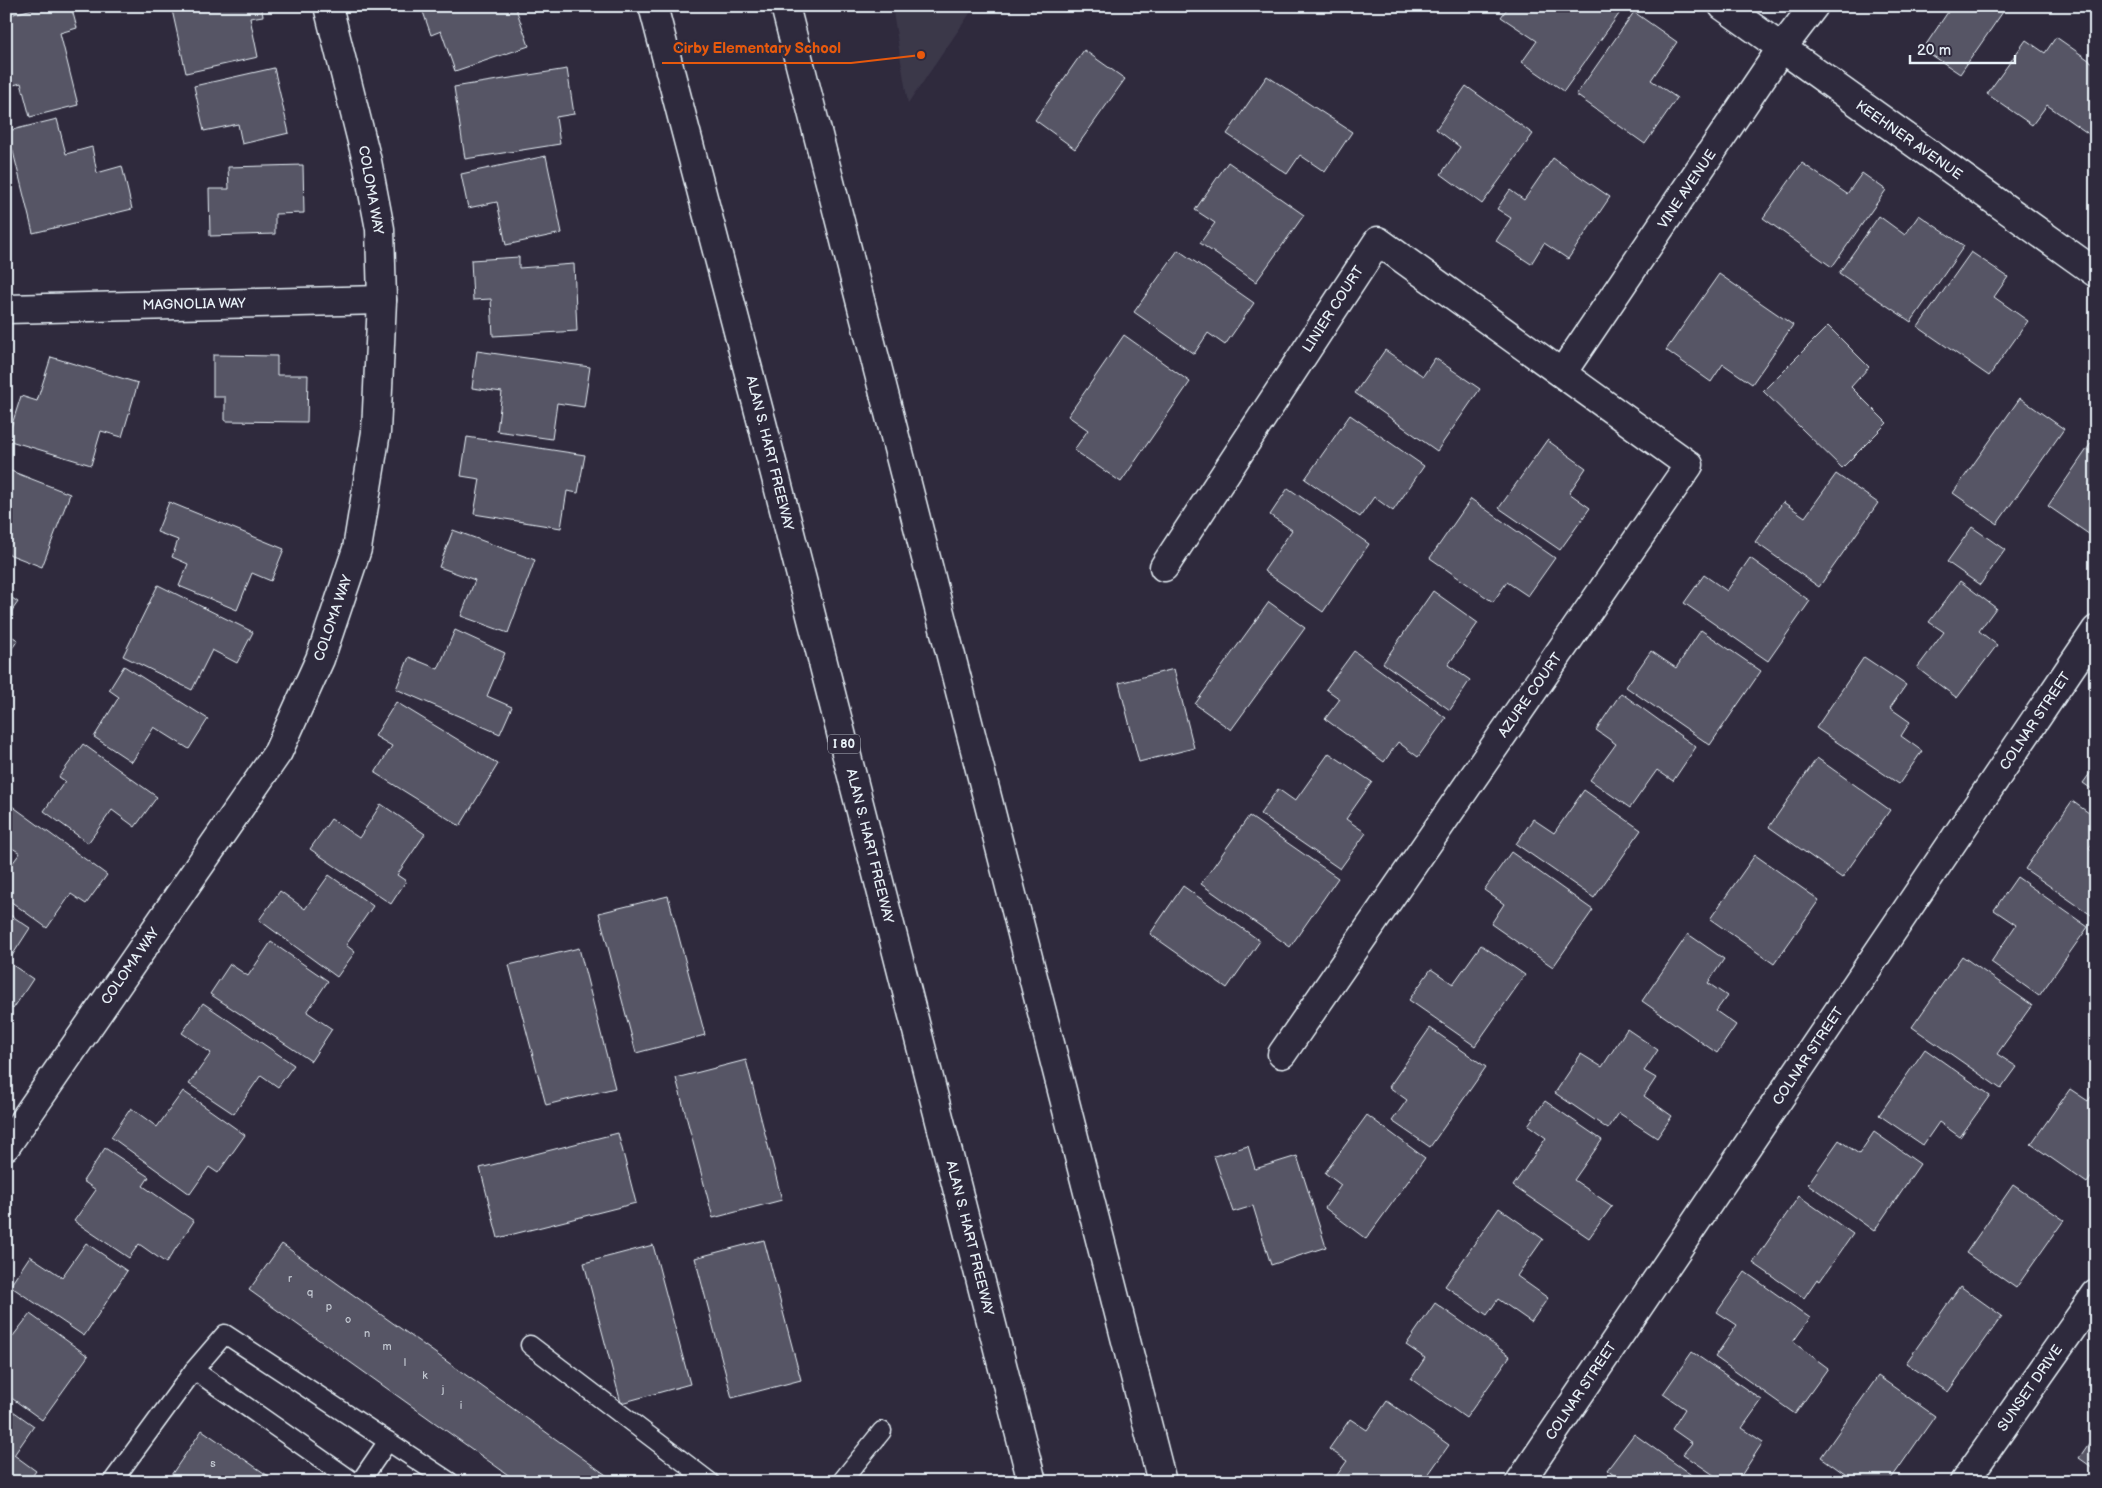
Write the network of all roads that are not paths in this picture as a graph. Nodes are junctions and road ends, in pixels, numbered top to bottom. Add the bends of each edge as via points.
1 (328, 6) edge
2 (654, 6) edge
3 (785, 6) edge
4 (1723, 6) edge
5 (1814, 6) edge
6 (1781, 49) junction
7 (2096, 273) edge
8 (382, 300) junction
9 (6, 309) edge
10 (1562, 373) junction
11 (1164, 568) dead end
12 (2096, 630) edge
13 (1282, 1054) dead end
14 (6, 1146) edge
15 (2096, 1294) edge
16 (530, 1346) dead end
17 (194, 1370) junction
18 (882, 1431) dead end
19 (388, 1441) junction
20 (112, 1482) edge
21 (354, 1482) edge
22 (360, 1482) edge
23 (450, 1482) edge
24 (710, 1482) edge
25 (841, 1482) edge
26 (1032, 1482) edge
27 (1162, 1482) edge
28 (1520, 1482) edge
29 (1964, 1482) edge

1 - 8 main road, COLOMA WAY via 367,161 380,229
2 - 26 main road, ALAN S. HART FREEWAY / I 80
3 - 27 main road
4 - 6 main road, KEEHNER AVENUE
5 - 6 main road, VINE AVENUE
6 - 7 main road, KEEHNER AVENUE
6 - 10 main road, VINE AVENUE
8 - 9 main road, MAGNOLIA WAY
8 - 14 main road, COLOMA WAY via 376,432 358,549 320,659 278,752
10 - 11 main road, LINIER COURT via 1378,241
10 - 13 main road, AZURE COURT via 1689,465
12 - 28 main road, COLNAR STREET
15 - 29 main road, SUNSET DRIVE
16 - 24 lane
17 - 19 lane via 225,1334
17 - 20 lane
17 - 21 lane
18 - 25 lane
19 - 22 lane
19 - 23 lane

